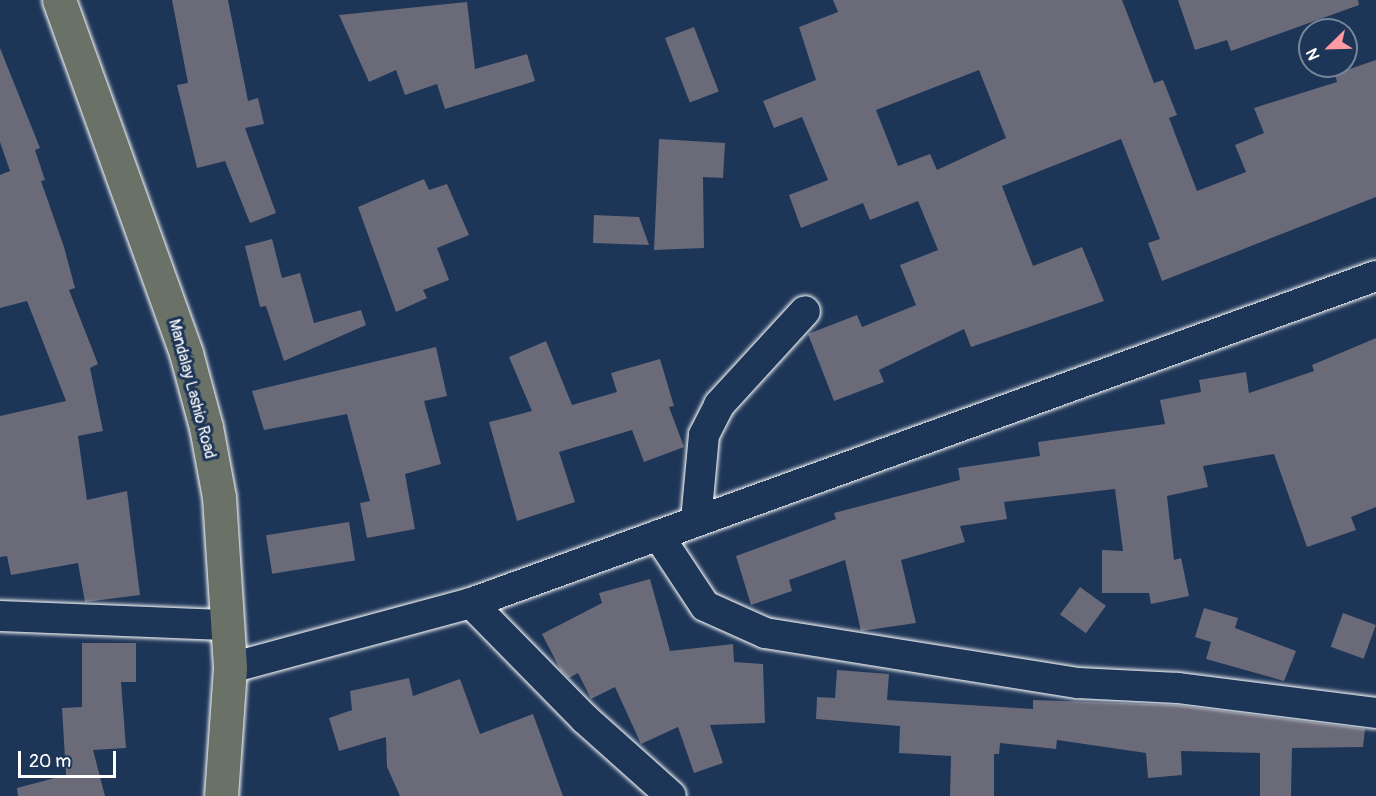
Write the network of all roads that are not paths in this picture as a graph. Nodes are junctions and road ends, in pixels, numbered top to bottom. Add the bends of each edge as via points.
1 (59, 0) edge
2 (1376, 276) edge
3 (805, 310) dead end
4 (696, 521) junction
5 (658, 535) junction
6 (471, 603) junction
7 (0, 616) edge
8 (227, 625) junction
9 (230, 668) junction
10 (1376, 712) edge
11 (221, 796) edge
12 (671, 796) edge

1 - 8 highway, Mandalay Lashio Road via 186,353 206,427 219,497
2 - 4 street
3 - 4 street via 719,405 704,435
4 - 5 street
5 - 6 street
5 - 10 street via 705,606 765,633 1078,683 1178,688
6 - 9 street
6 - 12 street via 585,719
7 - 8 street
8 - 9 highway, Mandalay Lashio Road
9 - 11 highway, Mandalay Lashio Road

